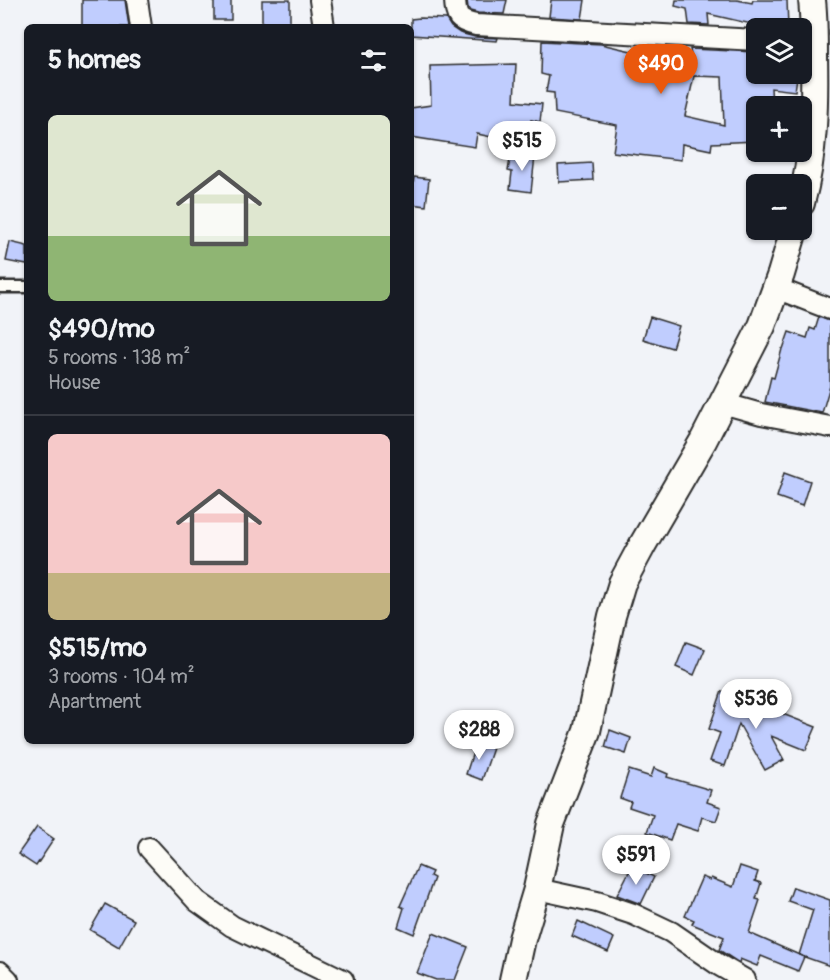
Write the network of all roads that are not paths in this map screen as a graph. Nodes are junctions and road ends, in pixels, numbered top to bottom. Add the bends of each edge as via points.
1 (137, 0) edge
2 (320, 0) edge
3 (455, 0) edge
4 (812, 0) edge
5 (810, 18) edge
6 (141, 24) edge
7 (324, 24) edge
8 (746, 39) edge
9 (812, 78) edge
10 (822, 133) edge
11 (810, 174) edge
12 (791, 240) edge
13 (24, 286) edge
14 (0, 287) edge
15 (776, 288) junction
16 (830, 309) edge
17 (722, 404) junction
18 (830, 427) edge
19 (149, 848) dead end
20 (537, 889) junction
21 (0, 972) edge
22 (8, 980) edge
23 (343, 980) edge
24 (513, 980) edge
25 (744, 980) edge

1 - 6 street
2 - 7 street
3 - 8 street via 458,17 476,25
4 - 5 street
9 - 10 street
10 - 11 street
12 - 15 street
13 - 14 lane
15 - 16 street
15 - 17 street via 762,326
17 - 18 street
17 - 20 street via 622,583 587,731 550,824
19 - 23 street via 197,901 232,926
20 - 24 street
20 - 25 street via 633,914 671,932
21 - 22 street

